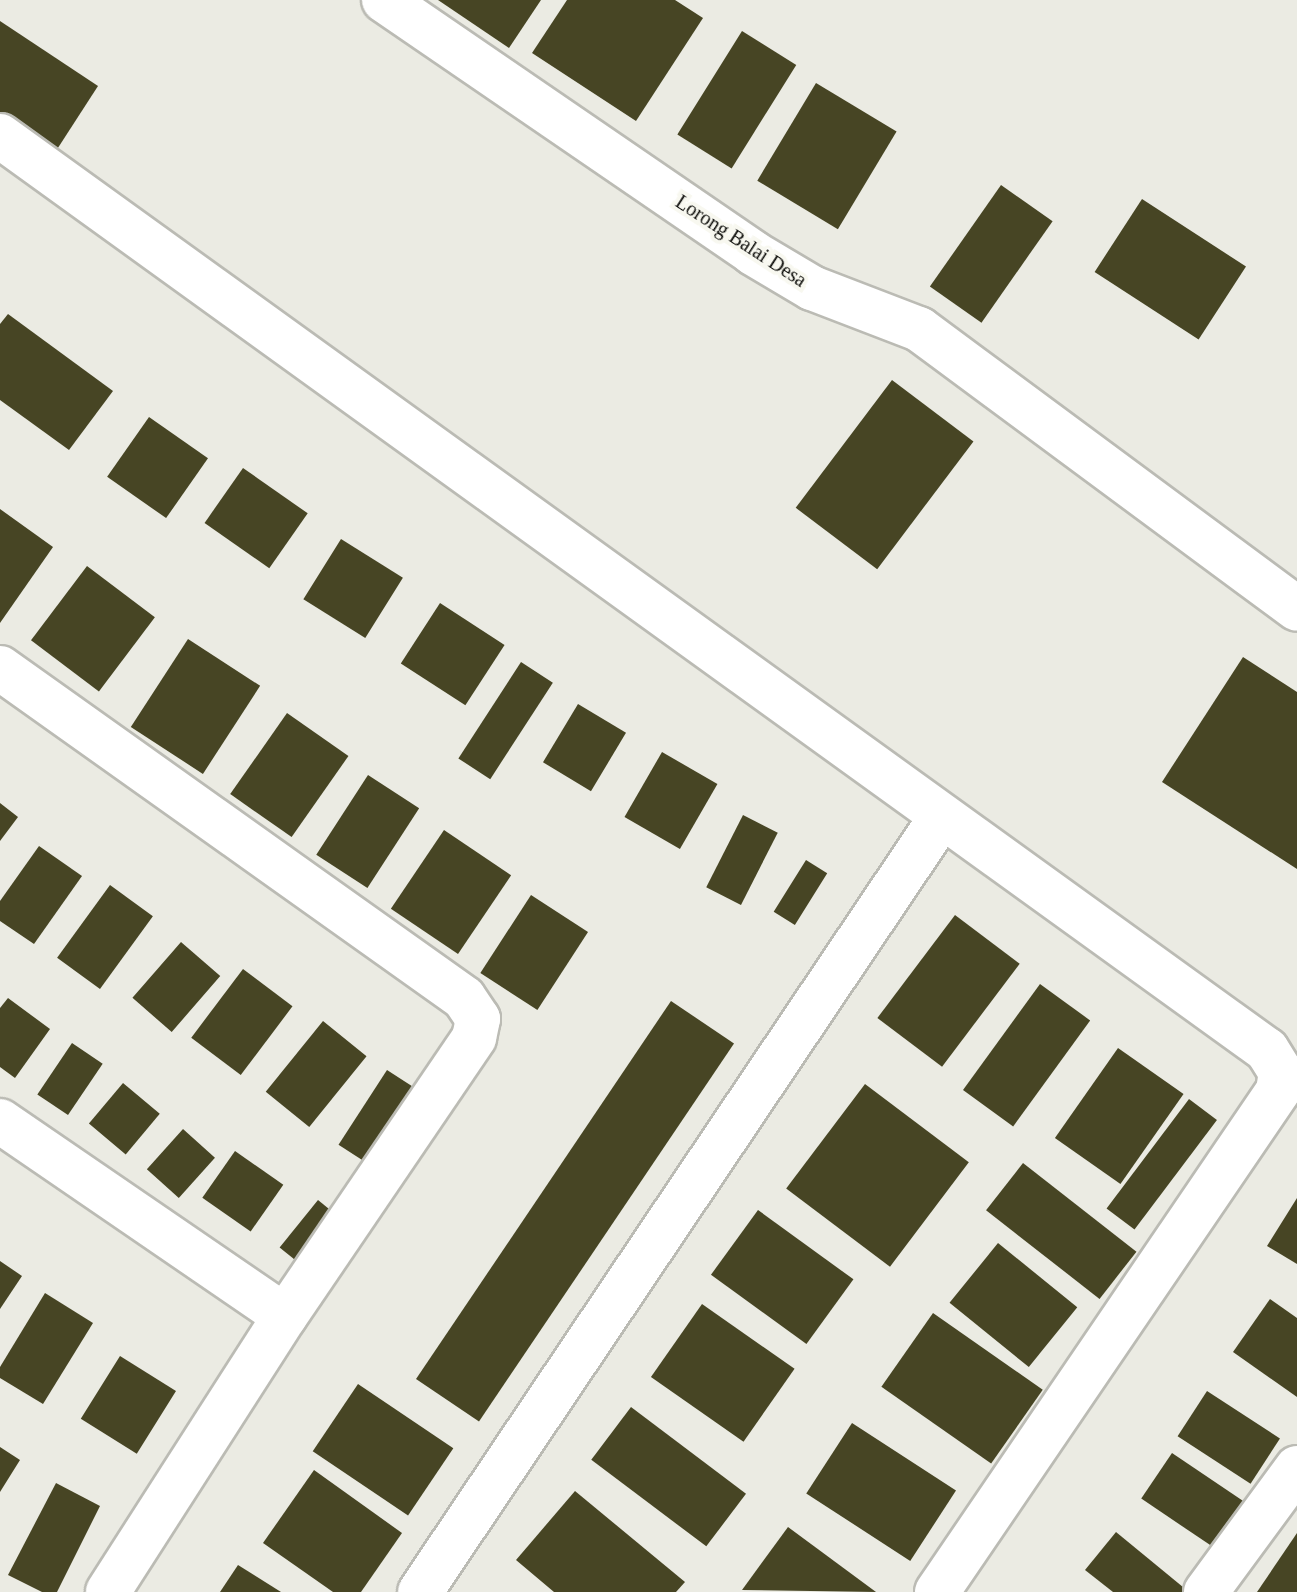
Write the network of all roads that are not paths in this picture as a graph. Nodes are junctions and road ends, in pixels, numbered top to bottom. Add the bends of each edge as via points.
1 (384, 0) edge
2 (0, 136) edge
3 (1297, 609) edge
4 (0, 668) edge
5 (942, 816) junction
6 (0, 1121) edge
7 (285, 1316) junction
8 (1297, 1468) edge
9 (108, 1592) edge
10 (420, 1592) edge
11 (937, 1592) edge
12 (1206, 1592) edge

1 - 3 street, Lorong Balai Desa via 753,253 812,288 919,329
2 - 5 street
4 - 7 street via 464,998 478,1019 474,1038
5 - 10 street
5 - 11 street via 1267,1050 1281,1072 1278,1091
6 - 7 street
7 - 9 street
8 - 12 street

